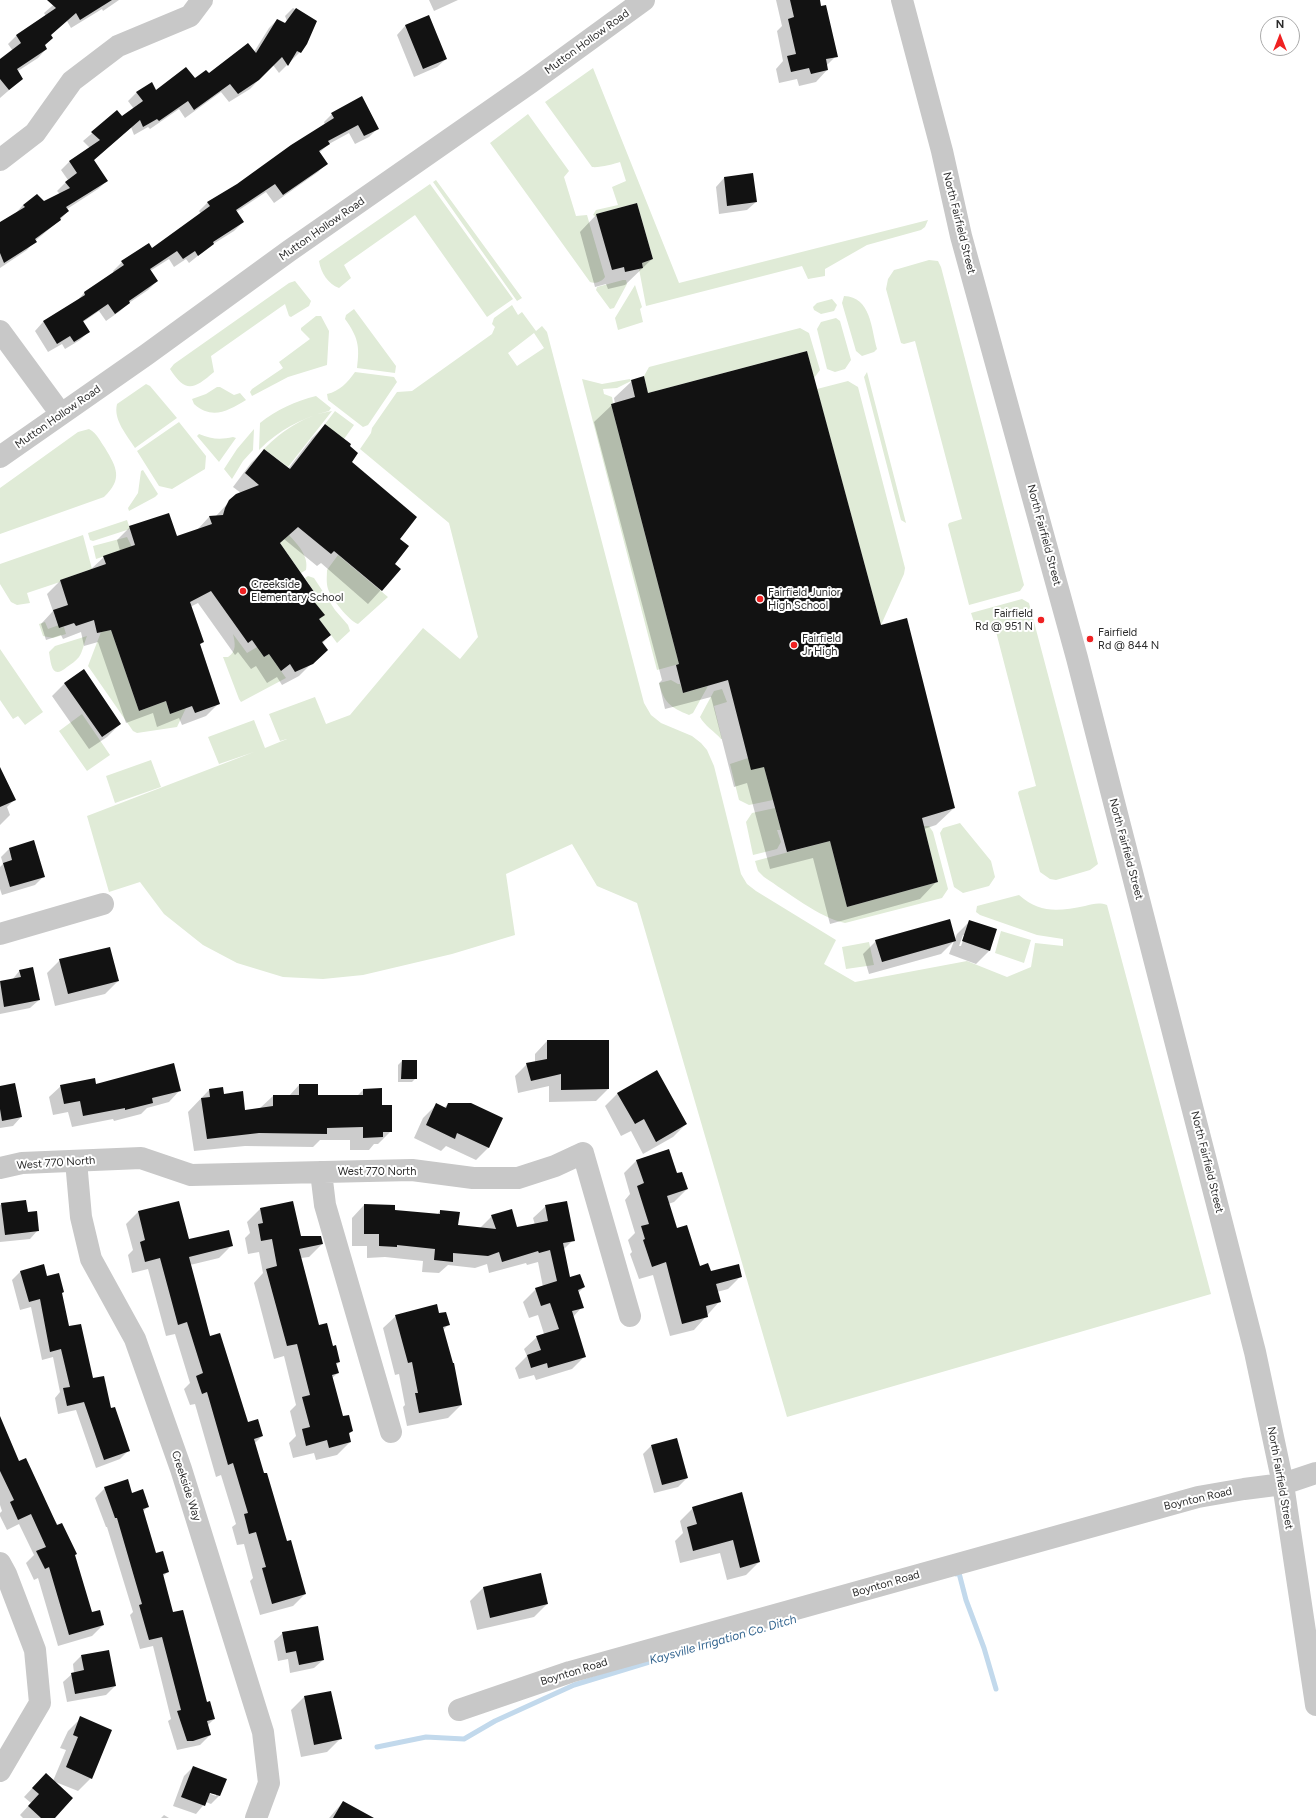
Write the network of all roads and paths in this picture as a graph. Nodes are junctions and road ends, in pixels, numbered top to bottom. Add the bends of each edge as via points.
1 (202, 0) edge
2 (644, 0) edge
3 (902, 0) edge
4 (0, 160) edge
5 (0, 331) edge
6 (61, 414) junction
7 (0, 458) edge
8 (103, 904) dead end
9 (0, 934) edge
10 (76, 1161) junction
11 (0, 1168) edge
12 (322, 1172) junction
13 (630, 1316) dead end
14 (391, 1432) dead end
15 (1316, 1473) edge
16 (1283, 1484) junction
17 (0, 1563) edge
18 (1316, 1705) edge
19 (459, 1710) dead end
20 (0, 1771) edge
21 (256, 1818) edge

1 - 4 street via 190,16 118,46 72,81 35,133
2 - 6 street, Mutton Hollow Road
3 - 16 street, North Fairfield Street via 942,151 961,236 1075,650 1172,1026 1255,1352
5 - 6 street
6 - 7 street, Mutton Hollow Road
8 - 9 street
10 - 11 street, West 770 North via 22,1163
10 - 12 street, West 770 North via 141,1158 191,1175
10 - 21 street, Creekside Way via 81,1217 91,1259 135,1339 181,1469 263,1732 269,1783
12 - 13 street, West 770 North via 412,1170 474,1178 518,1178 555,1166 583,1153
12 - 14 street via 325,1205
15 - 16 street, Boynton Road
16 - 18 street, North Fairfield Street
16 - 19 street, Boynton Road via 1198,1497 570,1672
17 - 20 street via 35,1650 40,1703

